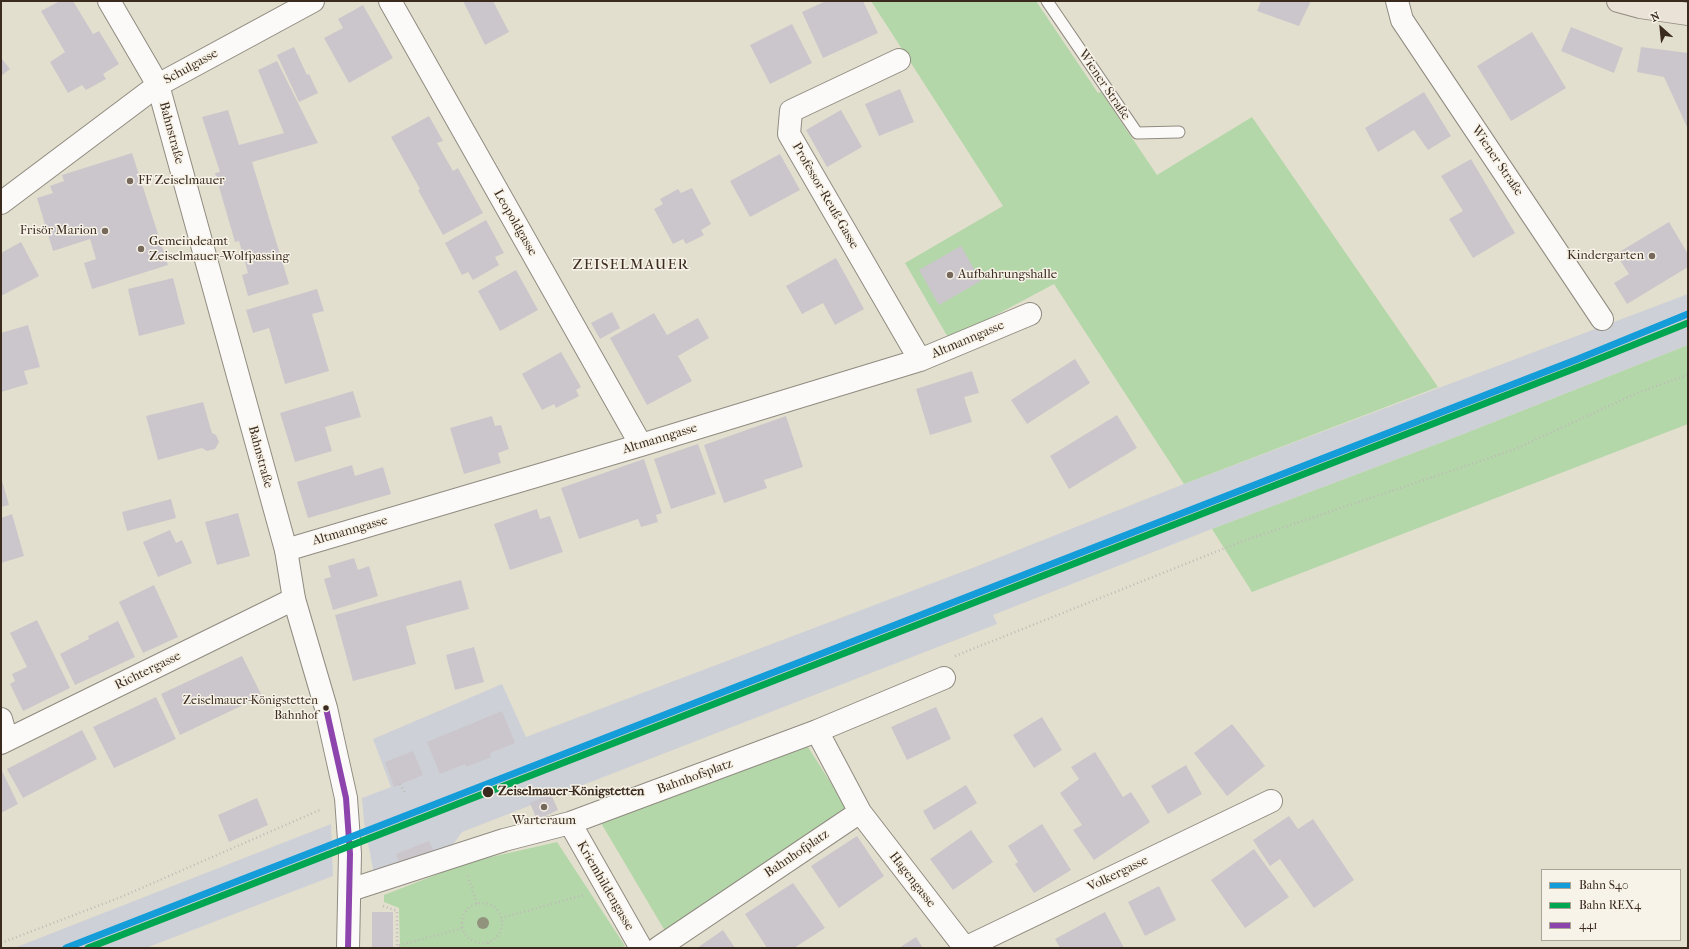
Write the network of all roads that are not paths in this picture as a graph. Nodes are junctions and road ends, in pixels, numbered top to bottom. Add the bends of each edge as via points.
1 (108, 1) edge
2 (313, 1) edge
3 (390, 1) edge
4 (1047, 1) edge
5 (1397, 1) edge
6 (1618, 1) edge
7 (1688, 14) edge
8 (899, 60) dead end
9 (158, 85) junction
10 (1180, 132) dead end
11 (1, 203) edge
12 (1030, 314) dead end
13 (1602, 319) dead end
14 (920, 360) junction
15 (641, 445) junction
16 (286, 550) junction
17 (294, 599) junction
18 (944, 678) road end
19 (1, 719) edge
20 (817, 731) junction
21 (4, 741) edge
22 (1271, 801) dead end
23 (860, 812) junction
24 (570, 823) junction
25 (350, 890) junction
26 (349, 939) edge
27 (641, 948) edge
28 (658, 948) edge
29 (965, 948) edge

1 - 9 street, Bahnstraße
2 - 9 street, Schulgasse
3 - 15 street, Leopoldgasse
4 - 10 lane, Wiener Straße via 1137,133
5 - 13 street, Wiener Straße via 1402,20
6 - 7 main road
8 - 14 street, Professor-Reuß-Gasse via 791,111 789,134
9 - 11 street, Schulgasse
9 - 16 street, Bahnstraße
12 - 14 street, Altmanngasse
14 - 15 street, Altmanngasse
15 - 16 street, Altmanngasse
16 - 17 street, Bahnstraße
17 - 21 street, Richtergasse
17 - 25 street, Bahnstraße via 326,708 346,798
18 - 20 street, Bahnhofsplatz
19 - 21 street
20 - 23 street
20 - 24 street, Bahnhofsplatz
22 - 29 street, Volkergasse
23 - 28 street, Bahnhofplatz
23 - 29 street, Hagengasse
24 - 25 street, Bahnhofsplatz via 497,842
24 - 27 street, Kriemhildengasse
25 - 26 street, Bahnstraße

